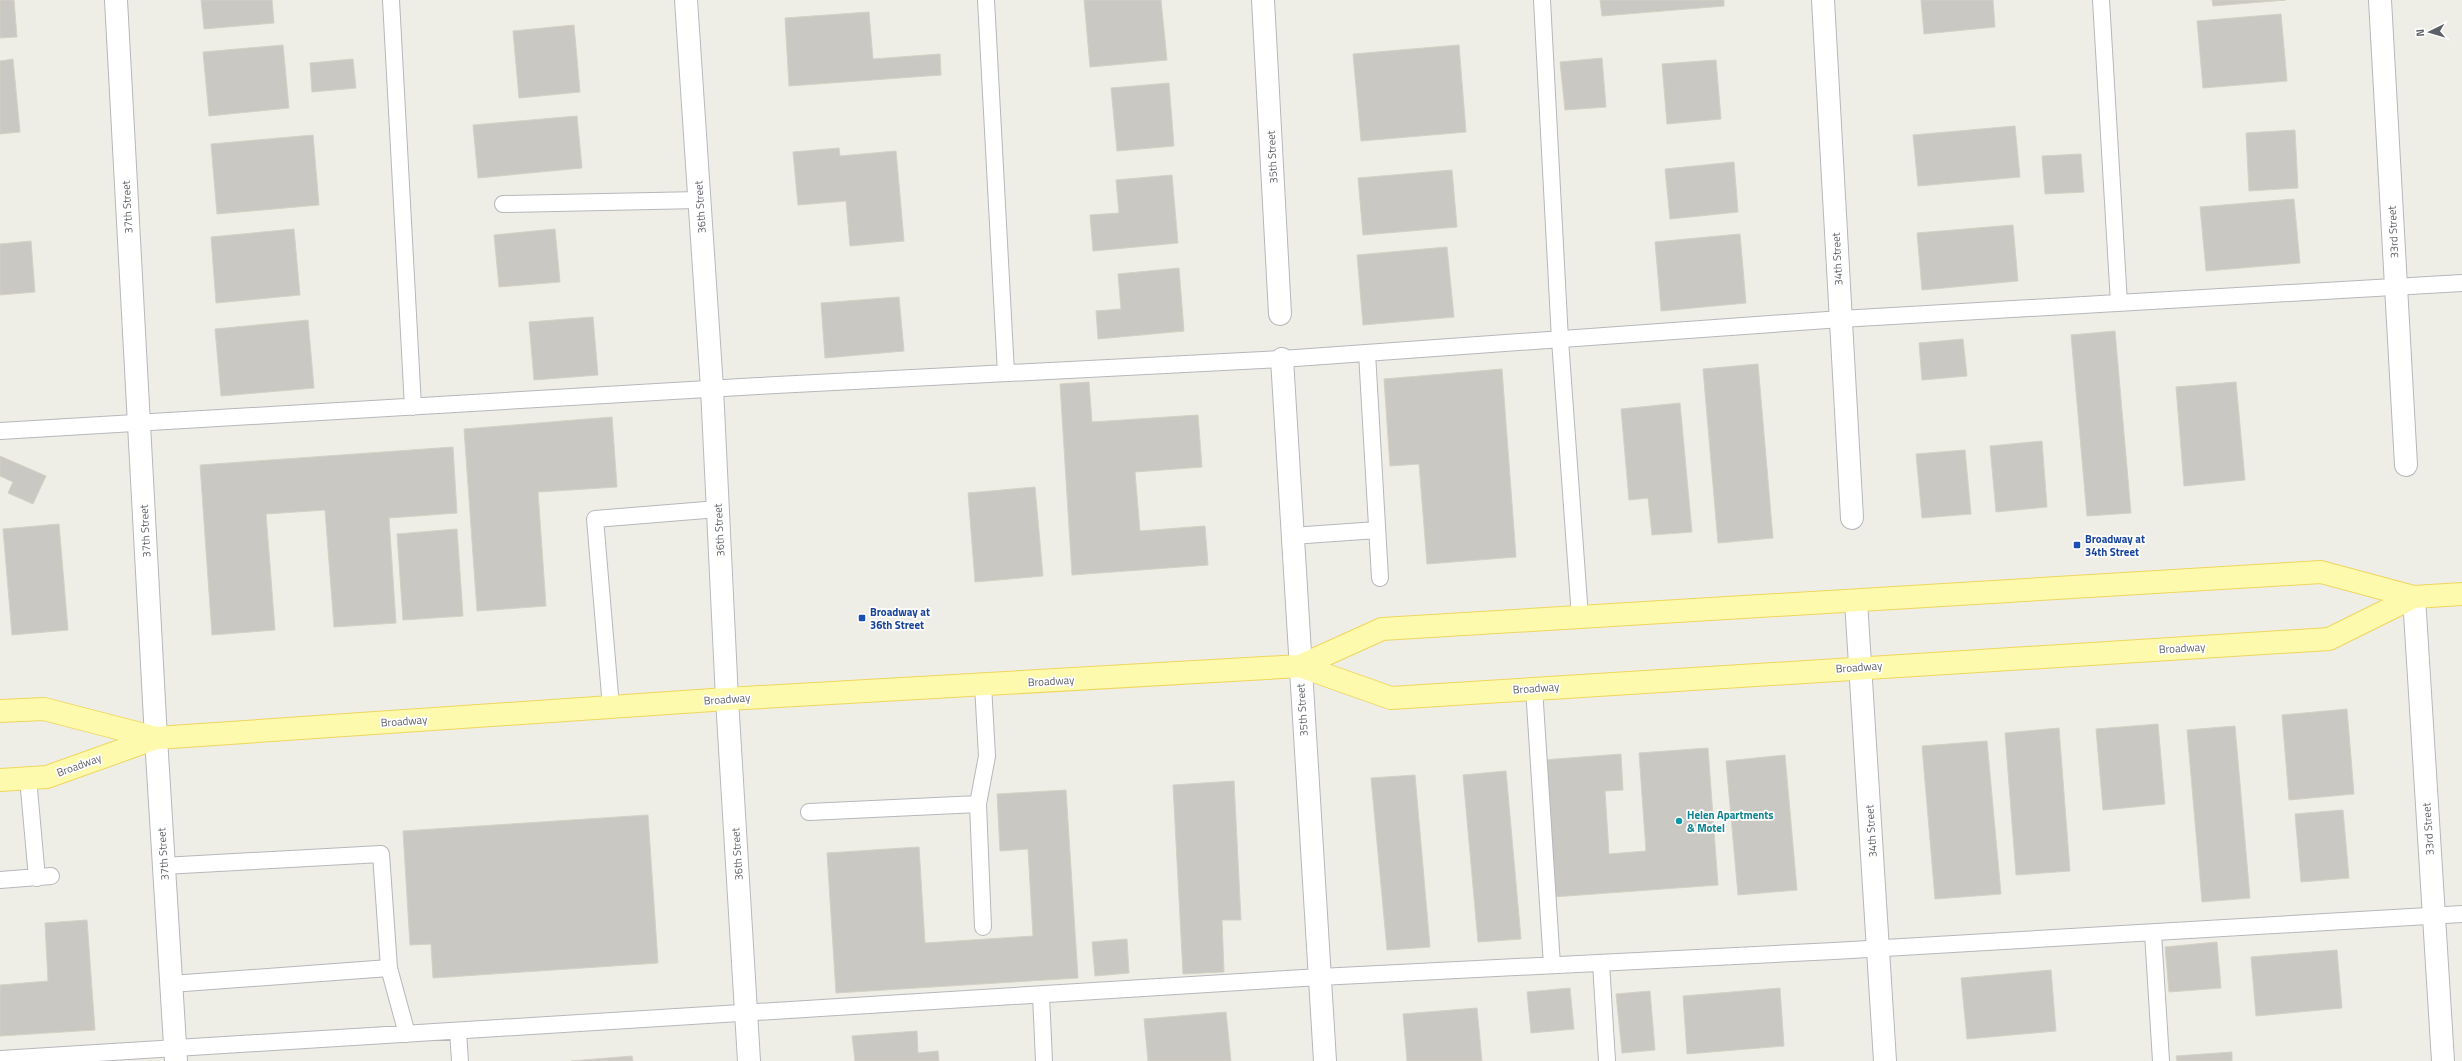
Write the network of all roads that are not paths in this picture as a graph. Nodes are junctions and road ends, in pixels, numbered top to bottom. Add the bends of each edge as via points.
1 (116, 0) edge
2 (391, 0) edge
3 (686, 0) edge
4 (986, 0) edge
5 (1263, 0) edge
6 (1542, 0) edge
7 (1823, 0) edge
8 (2101, 0) edge
9 (2380, 0) edge
10 (700, 200) junction
11 (503, 204) dead end
12 (2462, 283) edge
13 (2396, 286) junction
14 (2119, 303) junction
15 (1280, 314) dead end
16 (1841, 319) junction
17 (1560, 340) junction
18 (1366, 353) junction
19 (1282, 359) junction
20 (1006, 373) junction
21 (712, 388) junction
22 (413, 407) junction
23 (139, 424) junction
24 (0, 431) edge
25 (2406, 465) dead end
26 (718, 509) junction
27 (1852, 518) dead end
28 (1377, 530) junction
29 (1292, 536) junction
30 (1380, 578) dead end
31 (2462, 594) edge
32 (2414, 597) junction
33 (1856, 601) junction
34 (1580, 617) junction
35 (1300, 666) junction
36 (1861, 667) junction
37 (983, 685) junction
38 (1534, 688) junction
39 (727, 699) junction
40 (611, 707) junction
41 (0, 711) edge
42 (156, 738) junction
43 (28, 778) junction
44 (0, 780) edge
45 (978, 804) junction
46 (809, 812) dead end
47 (163, 866) junction
48 (0, 880) edge
49 (2462, 914) edge
50 (2434, 916) junction
51 (984, 927) dead end
52 (2153, 933) junction
53 (1878, 948) junction
54 (1601, 963) junction
55 (1552, 966) junction
56 (389, 968) junction
57 (1320, 977) junction
58 (171, 984) junction
59 (1040, 994) junction
60 (747, 1013) junction
61 (458, 1031) junction
62 (408, 1034) junction
63 (176, 1055) edge
64 (0, 1059) edge
65 (460, 1061) edge
66 (749, 1061) edge
67 (1044, 1061) edge
68 (1325, 1061) edge
69 (1607, 1061) edge
70 (1885, 1061) edge
71 (2161, 1061) edge
72 (2443, 1061) edge

1 - 23 street, 37th Street
2 - 22 lane
3 - 10 street, 36th Street
4 - 20 lane
5 - 15 street, 35th Street
6 - 17 lane
7 - 16 street, 34th Street
8 - 14 lane
9 - 13 street, 33rd Street
10 - 11 lane
10 - 21 street, 36th Street
12 - 13 lane
13 - 14 lane
13 - 25 street, 33rd Street
14 - 16 lane
16 - 17 lane
16 - 27 street, 34th Street
17 - 18 lane
17 - 34 lane
18 - 19 lane
18 - 28 lane
19 - 20 lane
19 - 29 street, 35th Street
20 - 21 lane
21 - 22 lane
21 - 26 street, 36th Street
22 - 23 lane
23 - 24 lane
23 - 42 street, 37th Street
26 - 39 street, 36th Street
26 - 40 lane via 595,519
28 - 29 lane
28 - 30 lane
29 - 35 street, 35th Street
31 - 32 main road, Broadway
32 - 33 main road, Broadway via 2321,572
32 - 36 main road, Broadway via 2329,639
32 - 50 street, 33rd Street
33 - 34 main road, Broadway
33 - 36 street, 34th Street
34 - 35 main road, Broadway via 1382,629
35 - 37 main road, Broadway
35 - 38 main road, Broadway via 1391,698
35 - 57 street, 35th Street
36 - 38 main road, Broadway
36 - 53 street, 34th Street
37 - 39 main road, Broadway
37 - 45 lane via 987,756
38 - 55 lane
39 - 40 main road, Broadway
39 - 60 street, 36th Street
40 - 42 main road, Broadway
41 - 42 main road, Broadway via 44,709
42 - 43 main road, Broadway via 47,777
42 - 47 street, 37th Street
43 - 44 main road, Broadway
43 - 48 lane via 44,877
45 - 46 lane
45 - 51 lane
47 - 56 lane via 381,854
47 - 58 street, 37th Street
49 - 50 lane
50 - 52 lane
50 - 72 street, 33rd Street
52 - 53 lane
52 - 71 lane
53 - 54 lane
53 - 70 street, 34th Street
54 - 55 lane
54 - 69 lane
55 - 57 lane
56 - 58 lane
56 - 62 lane
57 - 59 lane
57 - 68 street, 35th Street
58 - 63 street, 37th Street
59 - 60 lane
59 - 67 lane
60 - 61 lane
60 - 66 street, 36th Street
61 - 62 lane
61 - 65 lane
62 - 63 lane
63 - 64 lane

